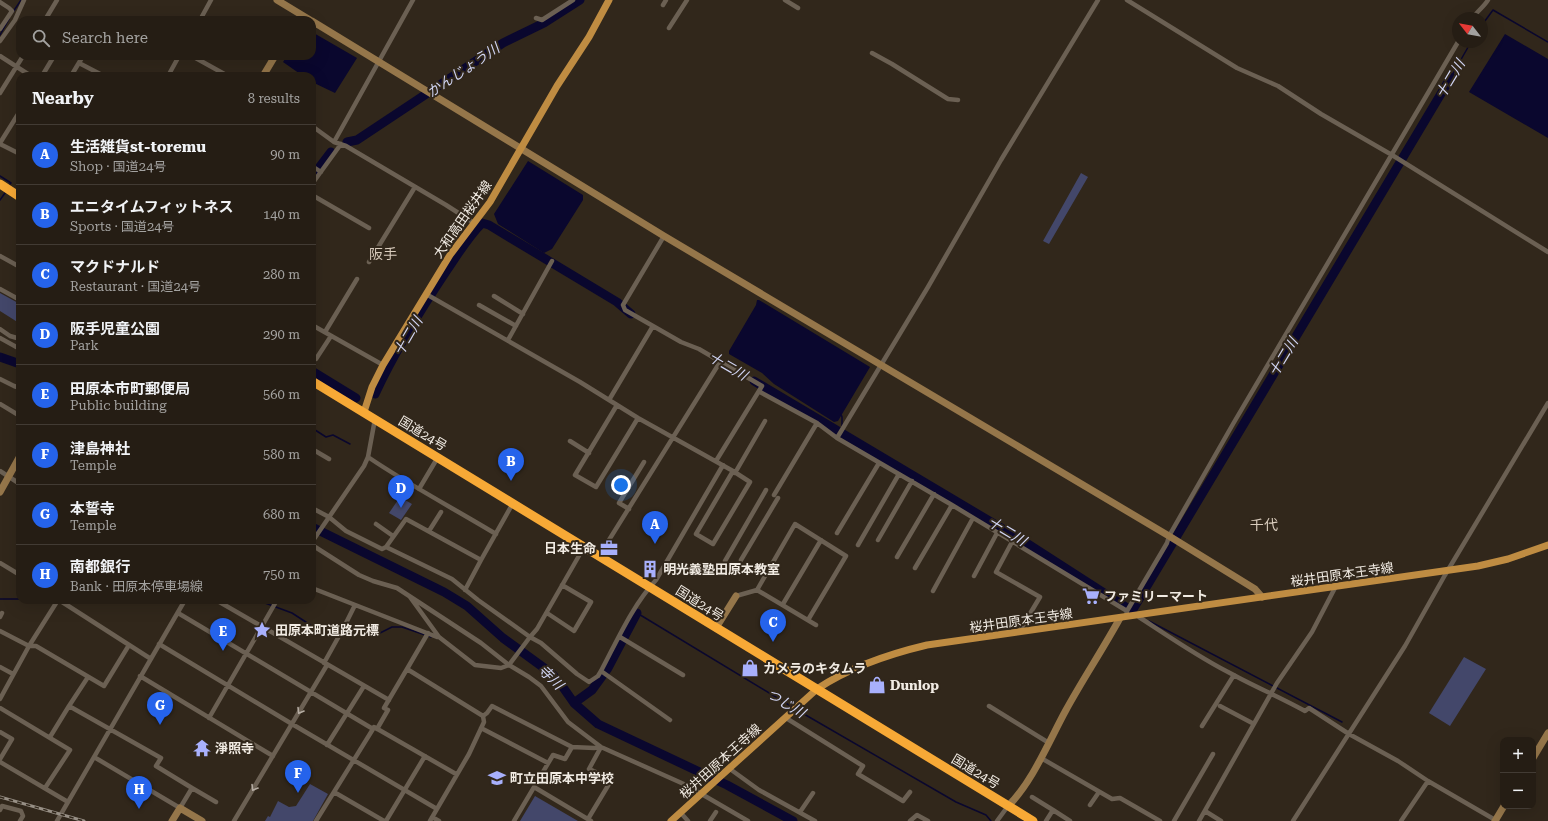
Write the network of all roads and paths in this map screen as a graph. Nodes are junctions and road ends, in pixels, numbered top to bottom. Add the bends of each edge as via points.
1 (57, 0) edge
2 (211, 0) edge
3 (277, 0) edge
4 (413, 0) edge
5 (573, 0) edge
6 (609, 0) edge
7 (666, 0) edge
8 (687, 0) edge
9 (785, 0) edge
10 (1098, 0) edge
11 (1127, 0) edge
12 (1488, 0) edge
13 (22, 1) edge
14 (0, 2) edge
15 (663, 5) dead end
16 (798, 8) dead end
17 (1476, 12) edge
18 (16, 16) edge
19 (47, 16) edge
20 (202, 16) edge
21 (298, 16) edge
22 (16, 17) edge
23 (536, 18) dead end
24 (316, 24) edge
25 (670, 28) dead end
26 (0, 30) edge
27 (0, 41) edge
28 (1454, 48) edge
29 (872, 53) dead end
30 (0, 56) edge
31 (20, 60) edge
32 (52, 60) edge
33 (81, 60) edge
34 (177, 60) edge
35 (199, 60) edge
36 (273, 60) edge
37 (378, 62) junction
38 (79, 63) junction
39 (16, 67) junction
40 (24, 72) edge
41 (44, 72) edge
42 (73, 72) edge
43 (96, 72) edge
44 (170, 72) edge
45 (221, 72) edge
46 (265, 72) edge
47 (0, 93) edge
48 (958, 100) dead end
49 (16, 118) edge
50 (316, 129) edge
51 (334, 142) junction
52 (0, 144) edge
53 (341, 144) junction
54 (520, 150) junction
55 (16, 152) edge
56 (1392, 155) junction
57 (317, 169) edge
58 (0, 184) edge
59 (415, 187) junction
60 (16, 194) edge
61 (316, 197) edge
62 (474, 223) junction
63 (369, 228) dead end
64 (664, 236) junction
65 (1548, 252) edge
66 (0, 256) edge
67 (552, 261) dead end
68 (369, 262) dead end
69 (16, 266) edge
70 (357, 279) dead end
71 (0, 289) edge
72 (426, 294) junction
73 (494, 296) dead end
74 (16, 298) edge
75 (478, 305) dead end
76 (523, 314) junction
77 (516, 326) junction
78 (653, 326) junction
79 (316, 327) edge
80 (0, 329) edge
81 (325, 332) junction
82 (331, 336) junction
83 (0, 338) edge
84 (16, 338) edge
85 (508, 340) junction
86 (16, 347) edge
87 (316, 359) dead end
88 (720, 362) junction
89 (383, 365) junction
90 (881, 365) junction
91 (0, 379) edge
92 (316, 383) edge
93 (16, 387) edge
94 (760, 392) junction
95 (609, 400) junction
96 (1548, 403) edge
97 (0, 404) edge
98 (617, 405) junction
99 (364, 412) junction
100 (16, 414) edge
101 (638, 418) junction
102 (375, 419) junction
103 (765, 421) dead end
104 (817, 423) junction
105 (672, 438) junction
106 (837, 438) junction
107 (570, 441) dead end
108 (316, 451) edge
109 (589, 453) junction
110 (368, 457) junction
111 (438, 457) junction
112 (329, 459) dead end
113 (16, 462) edge
114 (644, 462) dead end
115 (716, 462) junction
116 (879, 463) junction
117 (723, 465) junction
118 (0, 471) edge
119 (734, 472) junction
120 (899, 474) junction
121 (7, 477) junction
122 (912, 481) junction
123 (16, 482) edge
124 (419, 489) junction
125 (766, 490) dead end
126 (0, 492) edge
127 (934, 494) junction
128 (513, 503) junction
129 (952, 505) junction
130 (629, 509) junction
131 (316, 510) edge
132 (441, 512) dead end
133 (328, 518) junction
134 (973, 518) junction
135 (376, 524) dead end
136 (429, 531) junction
137 (838, 533) dead end
138 (997, 533) junction
139 (496, 534) junction
140 (393, 536) junction
141 (316, 537) edge
142 (1172, 538) junction
143 (821, 540) junction
144 (878, 540) dead end
145 (1012, 542) junction
146 (858, 545) dead end
147 (316, 546) edge
148 (1548, 546) edge
149 (386, 547) junction
150 (584, 547) junction
151 (599, 556) junction
152 (897, 557) dead end
153 (481, 560) junction
154 (741, 560) dead end
155 (725, 561) dead end
156 (0, 563) edge
157 (916, 568) dead end
158 (1448, 570) junction
159 (16, 573) edge
160 (974, 576) dead end
161 (562, 585) junction
162 (1336, 586) junction
163 (650, 587) junction
164 (316, 590) edge
165 (465, 590) junction
166 (757, 590) junction
167 (933, 591) dead end
168 (407, 594) junction
169 (736, 596) joint
170 (1262, 597) junction
171 (56, 604) edge
172 (65, 604) edge
173 (183, 604) edge
174 (223, 604) edge
175 (275, 604) edge
176 (783, 604) junction
177 (355, 605) junction
178 (178, 613) junction
179 (547, 613) junction
180 (1124, 615) junction
181 (1137, 615) junction
182 (808, 620) junction
183 (816, 625) dead end
184 (263, 626) junction
185 (716, 628) junction
186 (0, 631) edge
187 (1019, 632) junction
188 (428, 633) junction
189 (439, 637) junction
190 (529, 638) junction
191 (622, 639) junction
192 (159, 644) junction
193 (129, 645) junction
194 (29, 646) junction
195 (247, 654) junction
196 (151, 659) junction
197 (326, 664) junction
198 (510, 665) junction
199 (0, 667) edge
200 (407, 669) junction
201 (603, 673) junction
202 (13, 674) junction
203 (683, 675) dead end
204 (1234, 675) junction
205 (140, 676) junction
206 (88, 677) junction
207 (228, 685) junction
208 (364, 686) junction
209 (817, 689) junction
210 (312, 692) junction
211 (1272, 693) junction
212 (0, 699) edge
213 (389, 700) junction
214 (69, 706) junction
215 (989, 706) dead end
216 (1220, 706) dead end
217 (0, 708) edge
218 (347, 713) junction
219 (482, 715) junction
220 (209, 718) junction
221 (786, 718) junction
222 (670, 720) dead end
223 (292, 724) junction
224 (1254, 724) junction
225 (1202, 726) dead end
226 (481, 728) junction
227 (109, 729) junction
228 (375, 729) junction
229 (0, 732) edge
230 (1548, 733) edge
231 (1349, 734) junction
232 (50, 737) junction
233 (1049, 743) junction
234 (327, 745) junction
235 (572, 747) junction
236 (601, 747) junction
237 (1536, 753) edge
238 (1213, 754) dead end
239 (273, 756) junction
240 (425, 756) junction
241 (94, 757) junction
242 (1042, 758) junction
243 (353, 760) junction
244 (0, 761) edge
245 (548, 763) junction
246 (728, 770) junction
247 (456, 774) junction
248 (1428, 781) junction
249 (534, 787) junction
250 (45, 788) junction
251 (192, 788) junction
252 (405, 790) junction
253 (334, 792) junction
254 (703, 792) junction
255 (910, 792) dead end
256 (1099, 792) junction
257 (813, 793) dead end
258 (1032, 797) dead end
259 (68, 802) junction
260 (216, 802) dead end
261 (1090, 805) dead end
262 (1008, 806) junction
263 (180, 808) junction
264 (437, 808) junction
265 (1502, 809) edge
266 (0, 810) edge
267 (1053, 810) junction
268 (680, 812) junction
269 (716, 812) dead end
270 (800, 812) junction
271 (1205, 812) junction
272 (431, 819) edge
273 (318, 820) edge
274 (590, 820) edge
275 (20, 821) edge
276 (57, 821) edge
277 (172, 821) edge
278 (202, 821) edge
279 (234, 821) edge
280 (385, 821) edge
281 (439, 821) edge
282 (514, 821) edge
283 (670, 821) edge
284 (688, 821) edge
285 (710, 821) edge
286 (748, 821) edge
287 (815, 821) edge
288 (910, 821) edge
289 (928, 821) edge
290 (997, 821) edge
291 (1033, 821) edge
292 (1046, 821) edge
293 (1070, 821) edge
294 (1160, 821) edge
295 (1174, 821) edge
296 (1199, 821) edge
297 (1221, 821) edge
298 (1293, 821) edge
299 (1401, 821) edge
300 (1496, 821) edge

1 - 19 street
2 - 20 street
3 - 21 street
4 - 37 street
5 - 23 street via 542,20
6 - 54 main road, 大和高田桜井線
7 - 15 street
8 - 25 street
9 - 16 street
10 - 90 street
11 - 56 street via 1237,68 1278,86
12 - 17 street
13 - 18 street
14 - 26 street via 12,12
22 - 27 street
24 - 37 street
28 - 56 street
29 - 48 street via 948,99
30 - 39 street
31 - 39 street
32 - 41 street
33 - 38 street
34 - 44 street
35 - 45 street
36 - 46 street
37 - 51 street
37 - 54 street
38 - 42 street
38 - 43 street
39 - 40 street
39 - 47 street
49 - 52 street
50 - 51 street
51 - 53 street
52 - 55 street
53 - 57 street
53 - 59 street
54 - 62 main road, 大和高田桜井線 via 490,202
54 - 64 street
56 - 65 street
56 - 142 street via 1221,444
58 - 60 highway
59 - 62 street
59 - 68 street
61 - 63 street
62 - 72 main road, 大和高田桜井線
64 - 78 street via 623,305 625,310
64 - 90 street
66 - 69 street
67 - 76 street
70 - 81 street
71 - 74 street
72 - 85 street
72 - 89 main road, 大和高田桜井線
73 - 76 street
75 - 77 street
76 - 77 street
77 - 85 street
78 - 88 street
78 - 95 street
79 - 81 street
80 - 84 street
81 - 82 street
82 - 87 street
82 - 89 street
83 - 86 street
85 - 95 street
88 - 94 street via 762,386
88 - 105 street
89 - 99 main road, 大和高田桜井線
90 - 106 street
90 - 142 street
91 - 93 street
92 - 99 highway, 国道24号
94 - 104 street
94 - 115 street
95 - 98 street
96 - 158 street
97 - 100 street
98 - 101 street
98 - 109 street
99 - 102 highway, 国道24号
101 - 105 street
101 - 109 street via 596,487 575,475
102 - 110 street
102 - 111 highway, 国道24号
103 - 119 street
104 - 106 street
104 - 154 street
105 - 115 street
105 - 130 street
106 - 116 street
107 - 109 street
108 - 112 street
110 - 124 street
110 - 133 street
111 - 124 street
111 - 128 highway, 国道24号
113 - 121 street
114 - 130 street via 619,503
115 - 117 street
116 - 120 street
116 - 137 street
117 - 119 street
117 - 163 street
118 - 121 street
119 - 119 street via 750,482 714,544 696,534
120 - 122 street
120 - 146 street
121 - 123 street
121 - 126 street
122 - 127 street
122 - 144 street
124 - 139 street
125 - 155 street
127 - 129 street
127 - 152 street
128 - 139 street
128 - 150 highway, 国道24号
129 - 134 street
129 - 157 street
130 - 151 street
131 - 133 street
132 - 136 street
133 - 141 street
133 - 149 street via 346,531 382,549
134 - 138 street
134 - 167 street
135 - 140 street
136 - 140 street via 406,519
136 - 153 street
138 - 145 street
138 - 160 street
139 - 153 street
140 - 149 street
142 - 170 street via 1255,589
142 - 180 street via 1166,543
143 - 166 street via 795,524
143 - 176 street
143 - 182 street via 846,556
145 - 180 street
145 - 187 street via 996,572 1040,597
147 - 168 street via 359,575
148 - 158 main road, 桜井田原本王寺線 via 1494,563
149 - 165 street via 452,579
150 - 151 highway, 国道24号
150 - 161 street
151 - 163 highway, 国道24号
153 - 165 street
156 - 159 street
158 - 162 main road, 桜井田原本王寺線
158 - 231 street via 1405,646
161 - 179 street
161 - 179 street via 591,602 574,631
162 - 170 main road, 桜井田原本王寺線
162 - 211 street via 1312,632
163 - 185 highway, 国道24号
163 - 191 street via 632,613
164 - 177 street
165 - 190 street
166 - 169 street
166 - 176 street
168 - 189 street
168 - 198 street
169 - 185 street
170 - 181 main road, 桜井田原本王寺線
171 - 194 street
172 - 193 street
173 - 178 street
174 - 184 street
175 - 184 street
176 - 182 street
177 - 188 street
177 - 197 street
178 - 192 street
178 - 195 street
179 - 190 street
180 - 181 main road, 桜井田原本王寺線
180 - 187 main road, 桜井田原本王寺線
180 - 233 street via 1067,708
181 - 204 street
182 - 183 street
184 - 195 street
184 - 197 street
185 - 209 highway, 国道24号
186 - 194 street
187 - 209 main road, 桜井田原本王寺線 via 904,650 873,661
188 - 189 street
188 - 200 street
189 - 198 street via 475,665 501,668
190 - 198 street
190 - 201 street via 541,643 589,682
191 - 201 street
191 - 203 street
192 - 196 street
192 - 207 street
193 - 196 street
193 - 206 street via 104,686
194 - 202 street
194 - 206 street via 36,646
195 - 207 street
195 - 210 street
196 - 205 street
197 - 208 street
197 - 210 street
198 - 236 street via 541,686 568,722
199 - 202 street
200 - 213 street
200 - 219 street
201 - 222 street
202 - 212 street
204 - 211 street
204 - 225 street
205 - 220 street
205 - 227 street
206 - 214 street
207 - 220 street
207 - 223 street
208 - 213 street
208 - 218 street
209 - 221 main road, 桜井田原本王寺線
209 - 262 highway, 国道24号
210 - 218 street
210 -> 223 street
211 - 224 street
211 - 231 street via 1305,711 1309,708
213 - 228 street via 384,708 388,710
214 - 227 street
214 - 232 street
215 - 233 street
216 - 224 street
217 - 232 street
218 - 228 street
218 - 234 street
219 - 226 street via 484,720
219 - 235 street via 488,713 492,706
220 - 239 street
221 - 246 main road, 桜井田原本王寺線
221 - 255 street via 863,766 858,774 903,801
223 - 234 street
223 - 239 street
224 - 271 street
226 - 245 street
226 - 247 street
227 - 241 street
227 - 251 street via 161,758 156,766
228 - 240 street
228 - 243 street
229 - 244 street via 12,739
230 - 237 street
231 - 248 street
231 - 298 street
232 - 250 street via 70,750
233 - 242 street
234 - 243 street
235 - 236 street
235 - 245 street via 565,759 553,755
236 - 254 street
236 - 274 street via 590,769 612,779
238 - 295 street
239 -> 279 street
240 - 247 street
240 - 252 street
241 - 259 street
241 - 263 street
242 - 256 street
242 - 262 street
243 - 252 street
243 - 253 street
244 - 250 street
245 - 249 street
246 - 254 main road, 桜井田原本王寺線
246 - 270 street
247 - 264 street
248 - 299 street
248 - 300 street
249 - 274 street
249 - 282 street
250 - 259 street
251 - 260 street
251 - 263 street
252 - 264 street
252 - 280 street
253 - 273 street
253 - 280 street
254 - 268 main road, 桜井田原本王寺線
254 - 286 street
256 - 261 street
256 - 294 street via 1112,799 1120,798
257 - 270 street
258 - 267 street
259 - 276 street
262 - 290 street
262 - 291 highway, 国道24号
263 - 277 street
263 - 278 street
264 - 272 street
265 - 300 street
266 - 275 street via 2,806 21,811 23,816
267 - 292 street
267 - 293 street
268 - 283 main road, 桜井田原本王寺線
268 - 284 street
269 - 285 street
270 - 287 street
271 - 296 street
271 - 297 street
272 - 281 street
288 - 289 street via 917,815

